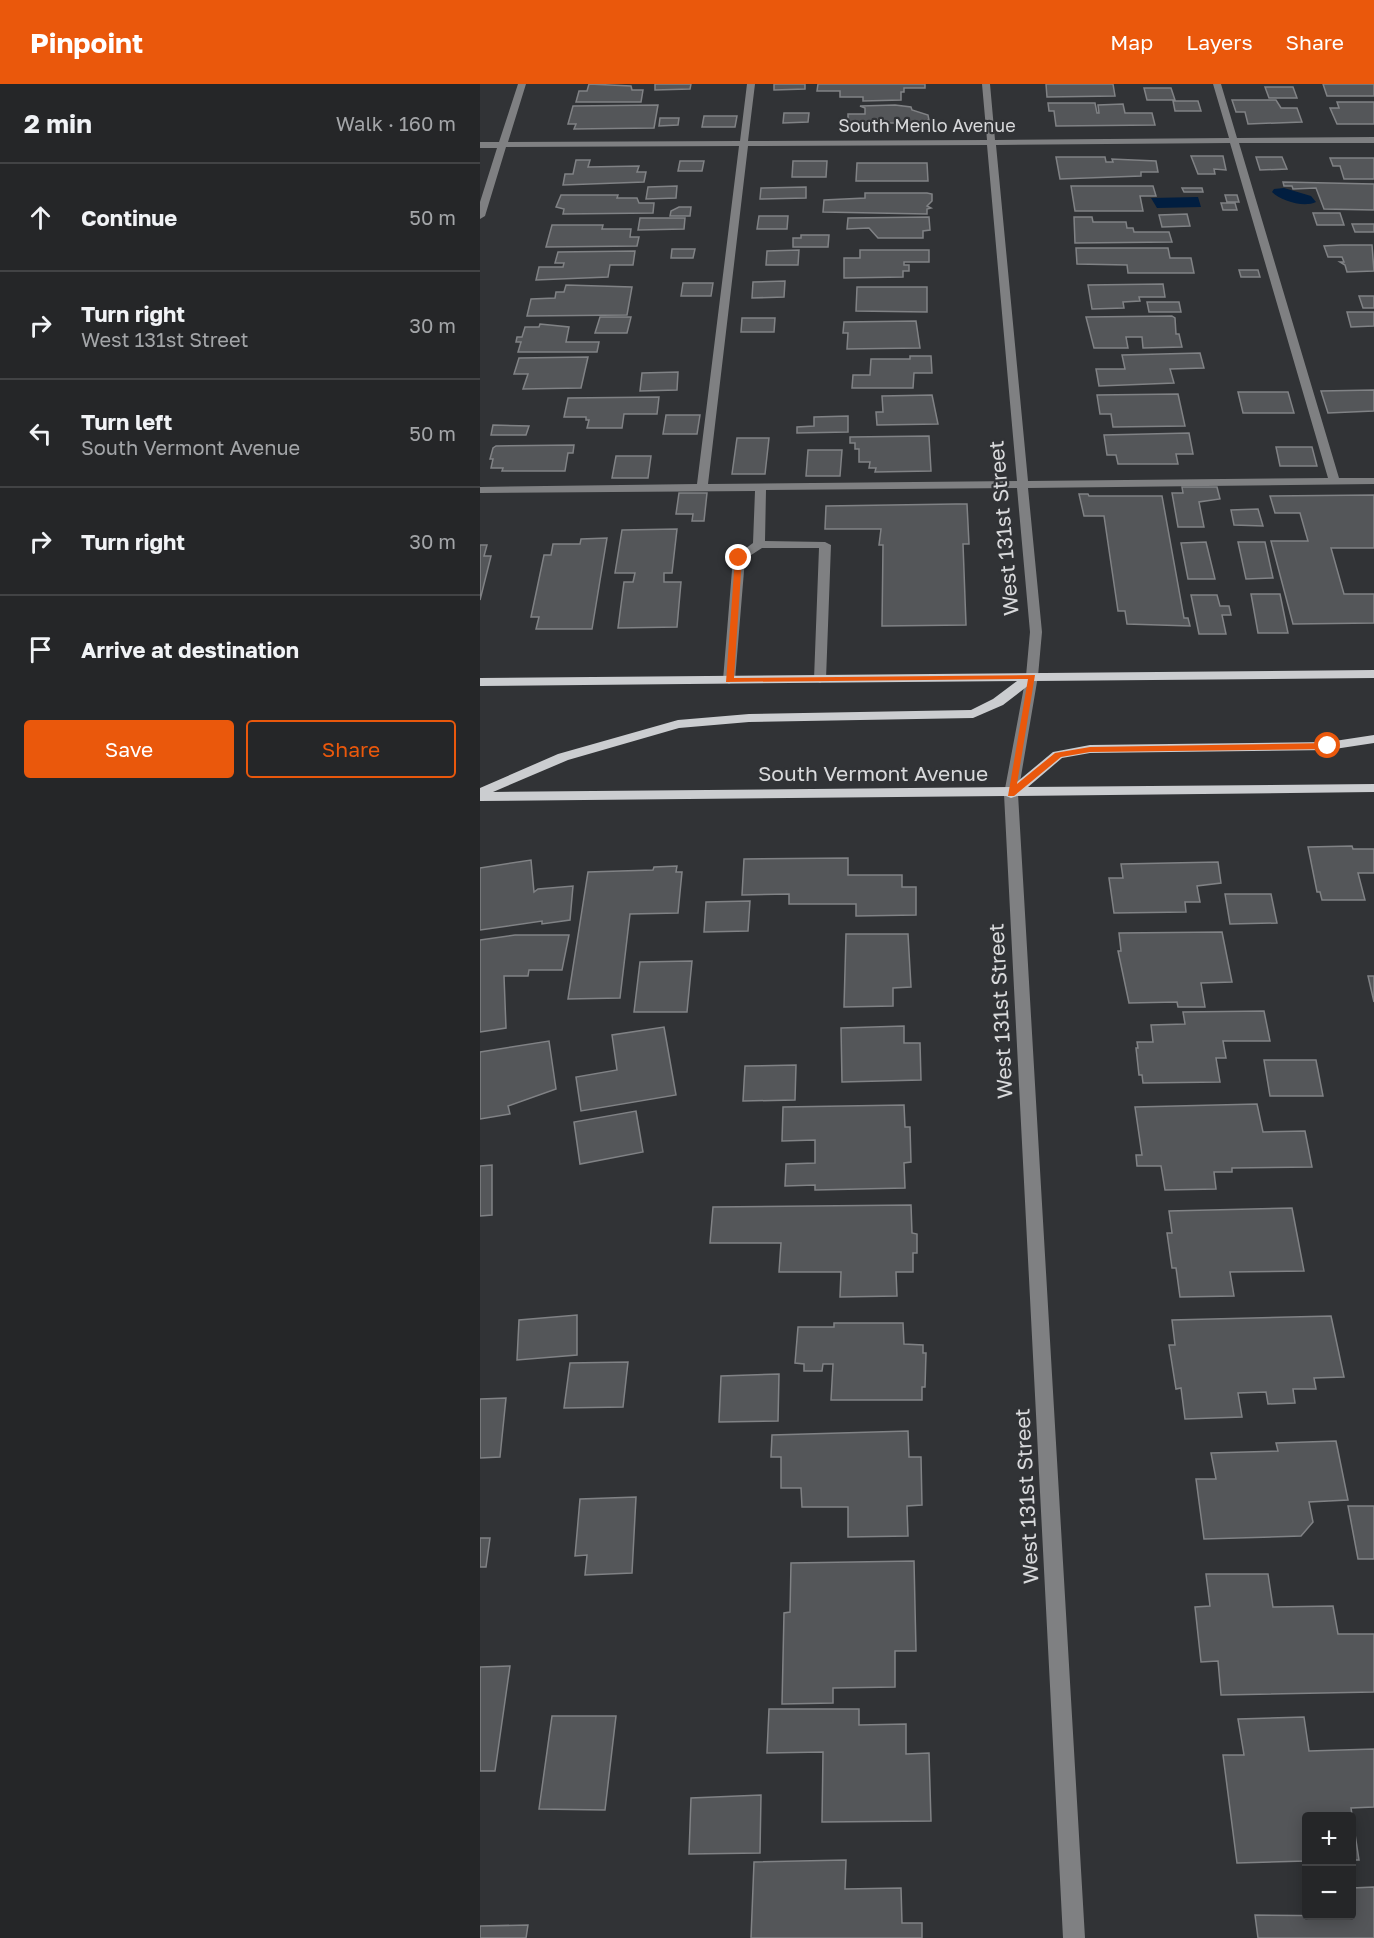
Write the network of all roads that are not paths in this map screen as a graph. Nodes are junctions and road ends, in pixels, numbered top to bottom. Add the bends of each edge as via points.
1 (522, 84) edge
2 (751, 84) edge
3 (986, 84) edge
4 (1217, 84) edge
5 (1374, 140) edge
6 (1234, 141) junction
7 (992, 142) junction
8 (744, 144) junction
9 (480, 145) edge
10 (502, 145) junction
11 (480, 216) edge
12 (1334, 481) junction
13 (1374, 481) edge
14 (1023, 484) junction
15 (761, 487) junction
16 (702, 488) junction
17 (480, 490) edge
18 (759, 544) junction
19 (1374, 674) edge
20 (1032, 676) junction
21 (820, 679) junction
22 (729, 680) junction
23 (480, 682) edge
24 (1374, 739) edge
25 (1374, 788) edge
26 (480, 793) edge
27 (1011, 794) junction
28 (480, 797) edge
29 (1074, 1938) edge

1 - 10 street
2 - 8 street
3 - 7 street, West 131st Street
4 - 6 street
5 - 6 street, South Menlo Avenue
6 - 7 street, South Menlo Avenue
6 - 12 street
7 - 8 street, South Menlo Avenue
7 - 14 street, West 131st Street
8 - 10 street, South Menlo Avenue
8 - 16 street
9 - 10 street, South Menlo Avenue
10 - 11 street
12 - 13 street
12 - 14 street
14 - 15 street
14 - 20 street, West 131st Street via 1036,632
15 - 16 street
15 - 18 street
16 - 17 street
18 - 21 street via 825,545
18 - 22 street via 739,558
19 - 20 main road
20 - 21 main road
20 - 26 main road via 998,702 973,714 678,723 562,757
20 - 27 street, West 131st Street
21 - 22 main road
22 - 23 main road
24 - 27 main road via 1328,746 1090,749 1058,755
25 - 27 main road, South Vermont Avenue
27 - 28 main road, South Vermont Avenue
27 - 29 street, West 131st Street

